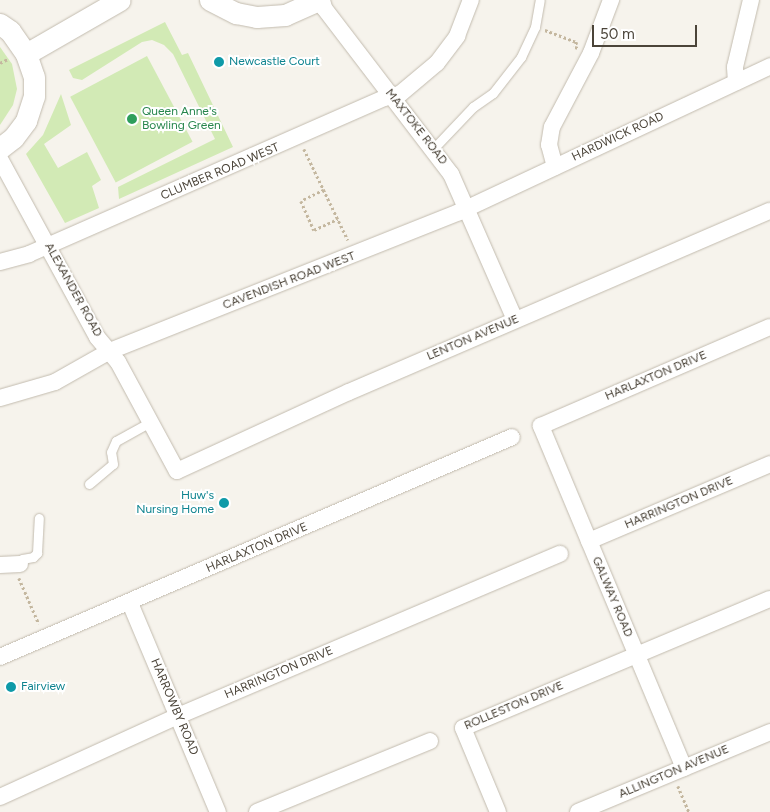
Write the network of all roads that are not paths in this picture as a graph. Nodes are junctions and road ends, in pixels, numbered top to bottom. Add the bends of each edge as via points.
1 (120, 0) edge
2 (210, 0) edge
3 (320, 0) edge
4 (471, 0) edge
5 (540, 0) edge
6 (611, 0) edge
7 (751, 0) edge
8 (0, 24) edge
9 (26, 54) junction
10 (770, 66) edge
11 (736, 82) junction
12 (391, 96) junction
13 (0, 148) edge
14 (434, 148) junction
15 (0, 158) edge
16 (555, 167) junction
17 (466, 208) junction
18 (770, 211) edge
19 (48, 246) junction
20 (0, 262) edge
21 (515, 320) junction
22 (770, 327) edge
23 (110, 351) junction
24 (0, 398) edge
25 (150, 422) junction
26 (541, 426) joint
27 (512, 437) dead end
28 (770, 464) edge
29 (177, 471) joint
30 (89, 484) dead end
31 (39, 518) dead end
32 (589, 541) junction
33 (560, 554) dead end
34 (11, 565) edge
35 (770, 599) edge
36 (130, 603) junction
37 (636, 654) junction
38 (0, 657) edge
39 (178, 716) junction
40 (770, 732) edge
41 (430, 741) dead end
42 (678, 770) junction
43 (0, 797) edge
44 (218, 812) edge
45 (257, 812) edge
46 (498, 812) edge
47 (578, 812) edge

1 - 9 street
2 - 3 street via 236,13 257,17 285,15
3 - 12 street, MAXTOKE ROAD
4 - 12 street, CLUMBER ROAD WEST via 457,36 437,63 400,94
5 - 14 lane via 534,26 521,57 508,76
6 - 16 street via 592,53 552,127 549,145
7 - 11 street via 735,66
8 - 9 street via 10,31
9 - 13 street via 34,76 34,96 26,121
10 - 11 street, HARDWICK ROAD
11 - 16 street, HARDWICK ROAD
12 - 14 street, MAXTOKE ROAD
12 - 19 street, CLUMBER ROAD WEST
14 - 17 street, MAXTOKE ROAD via 452,174
15 - 19 street, ALEXANDER ROAD
16 - 17 street, HARDWICK ROAD
17 - 21 street, MAXTOKE ROAD
17 - 23 street, CAVENDISH ROAD WEST via 354,256
18 - 21 street, LENTON AVENUE
19 - 20 street, CLUMBER ROAD WEST
19 - 23 street, ALEXANDER ROAD via 97,336
21 - 29 street, LENTON AVENUE
22 - 26 street, HARLAXTON DRIVE
23 - 24 street, CAVENDISH ROAD WEST via 55,382
23 - 25 street, ALEXANDER ROAD
25 - 29 street, ALEXANDER ROAD
25 - 30 lane via 116,441 111,452 113,464
26 - 32 street, GALWAY ROAD
27 - 36 street, HARLAXTON DRIVE
28 - 32 street, HARRINGTON DRIVE
31 - 34 lane via 37,553
32 - 37 street, GALWAY ROAD
33 - 39 street, HARRINGTON DRIVE
35 - 37 street, ROLLESTON DRIVE
36 - 38 street, HARLAXTON DRIVE
36 - 39 street, HARROWBY ROAD
37 - 42 street, GALWAY ROAD
37 - 46 street, ROLLESTON DRIVE via 463,728
39 - 43 street, HARRINGTON DRIVE
39 - 44 street, HARROWBY ROAD
40 - 42 street, ALLINGTON AVENUE
41 - 45 street
42 - 47 street, ALLINGTON AVENUE

